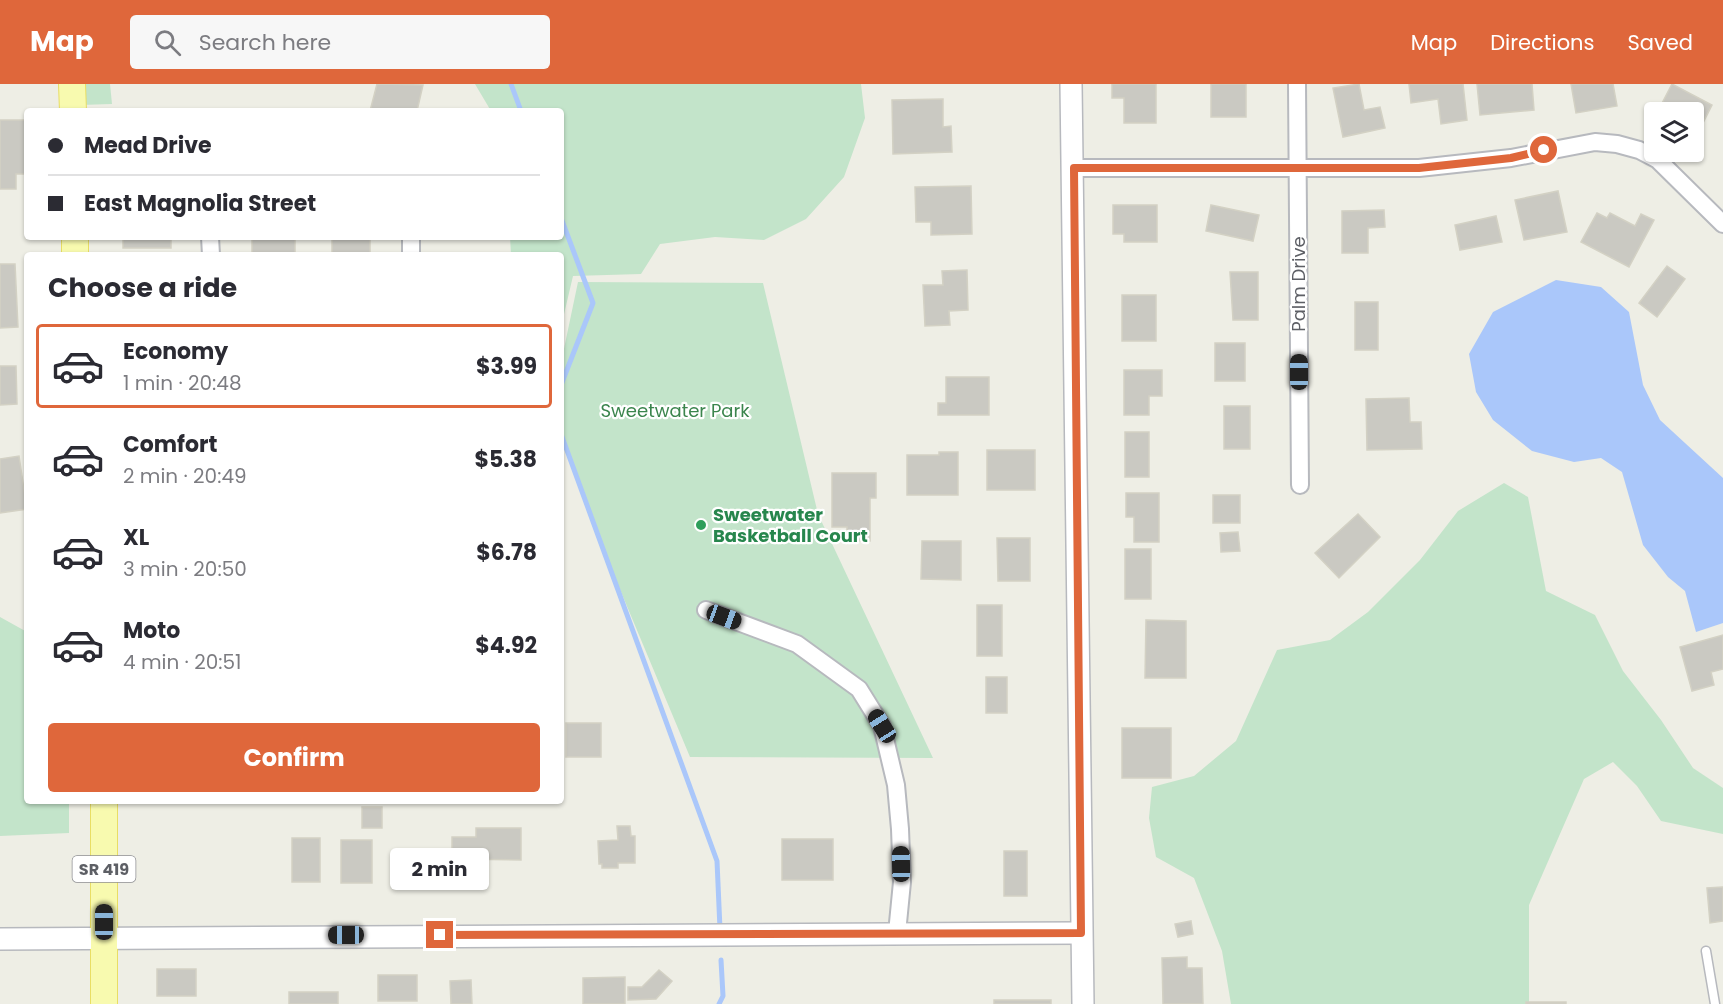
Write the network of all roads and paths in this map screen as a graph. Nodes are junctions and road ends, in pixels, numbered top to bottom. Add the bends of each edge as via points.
1 (72, 84) edge
2 (1071, 84) edge
3 (1297, 84) edge
4 (73, 108) edge
5 (1074, 168) junction
6 (1298, 168) junction
7 (1723, 224) edge
8 (1300, 485) dead end
9 (706, 610) dead end
10 (104, 804) edge
11 (897, 933) junction
12 (1081, 933) junction
13 (104, 936) junction
14 (0, 939) edge
15 (1706, 951) dead end
16 (104, 1004) edge
17 (1083, 1004) edge
18 (1714, 1004) edge

1 - 4 main road
2 - 5 street
3 - 6 street, Palm Drive
5 - 6 street
5 - 12 street
6 - 7 street via 1419,168 1511,158 1595,142 1617,144 1658,160
6 - 8 street, Palm Drive
9 - 11 street via 797,644 859,689 882,726 896,785 900,829 902,882
10 - 13 main road, SR 419
11 - 12 street
11 - 13 street
12 - 17 street
13 - 14 street
13 - 16 main road, SR 419
15 - 18 lane

